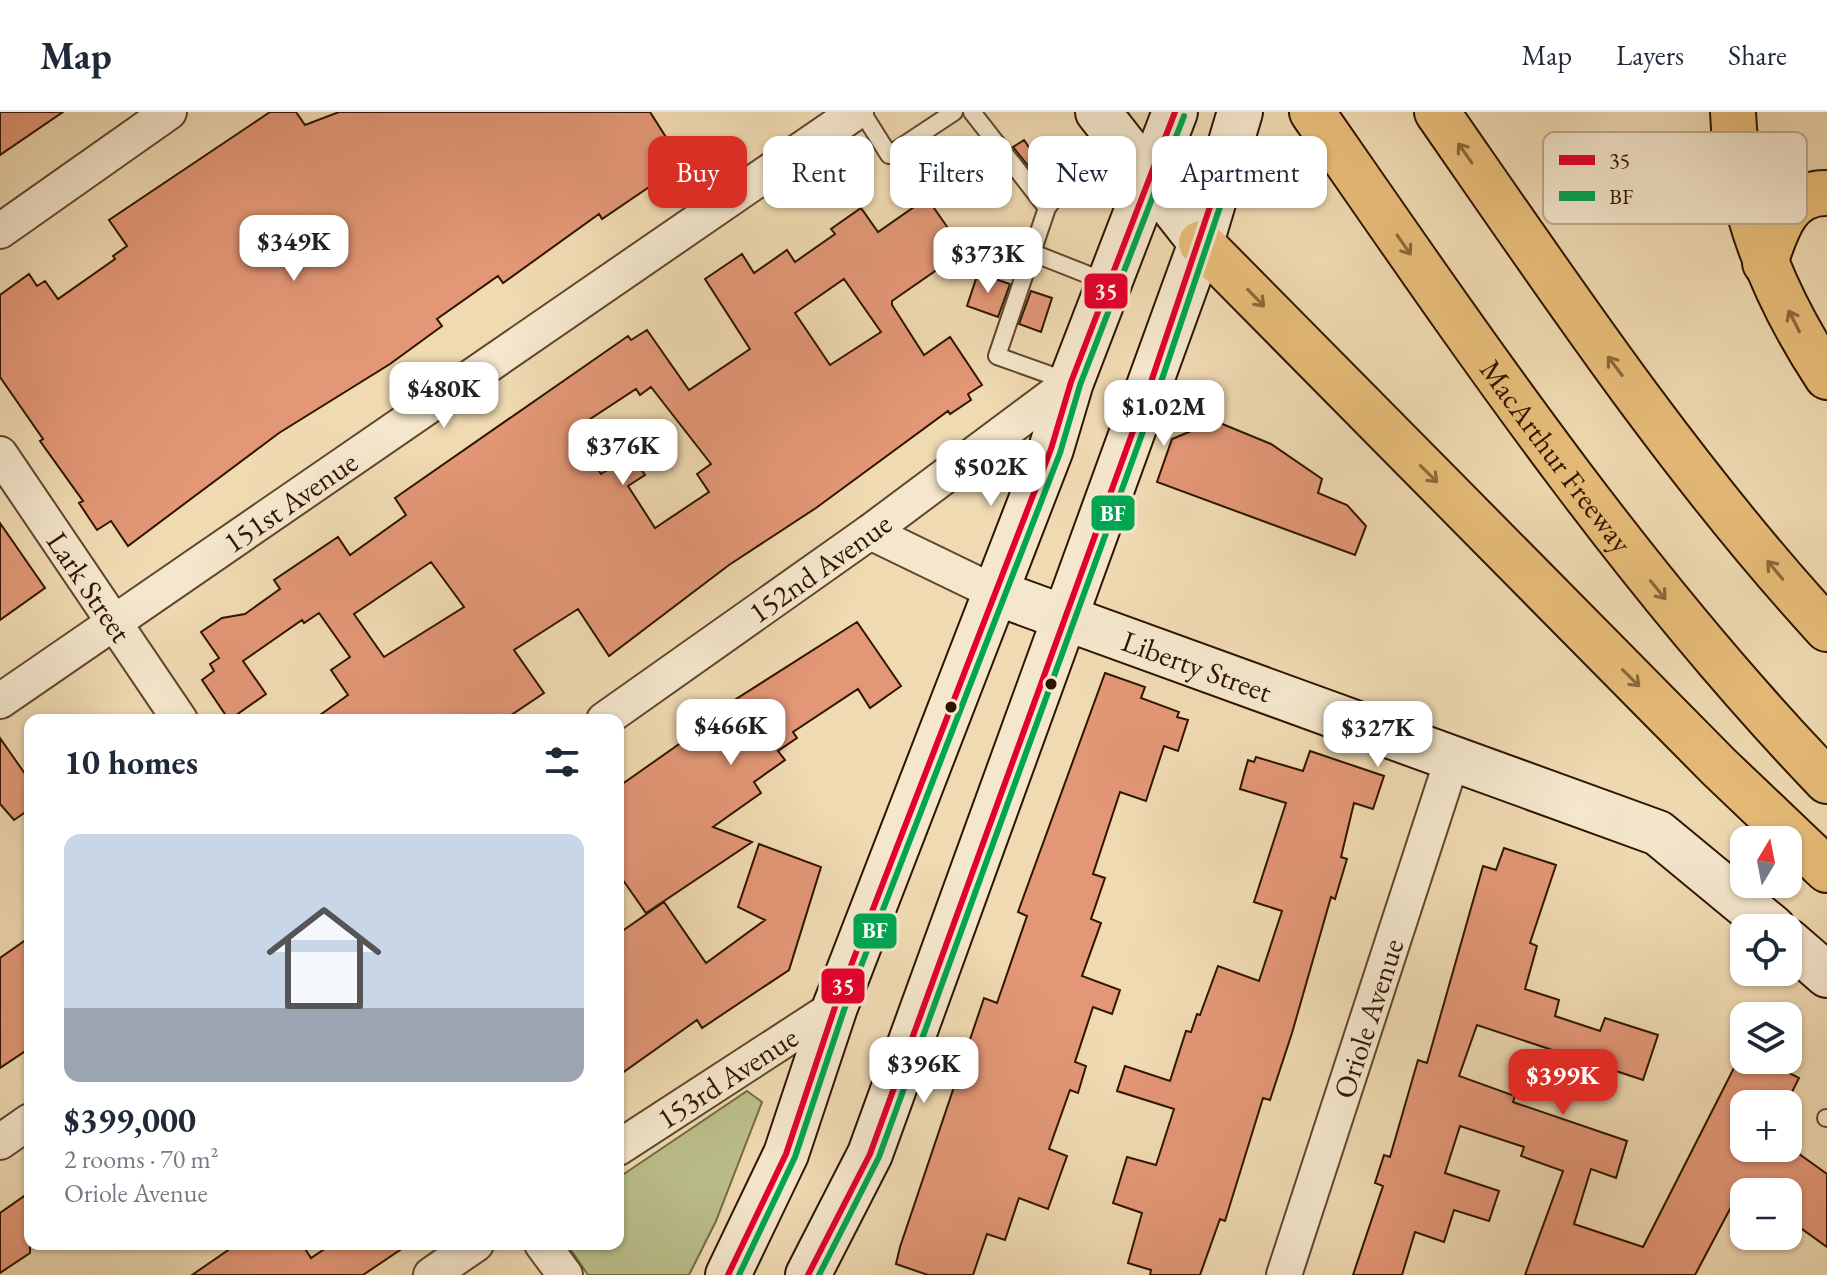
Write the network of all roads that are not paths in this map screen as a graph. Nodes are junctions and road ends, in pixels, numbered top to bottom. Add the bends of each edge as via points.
1 (169, 112) edge
2 (859, 112) edge
3 (954, 112) edge
4 (972, 112) edge
5 (1175, 112) edge
6 (1240, 112) edge
7 (1312, 112) edge
8 (1437, 112) edge
9 (1733, 112) edge
10 (1103, 119) edge
11 (1736, 132) edge
12 (1092, 136) edge
13 (1150, 182) junction
14 (1028, 184) edge
15 (1827, 193) edge
16 (1807, 197) edge
17 (1047, 208) edge
18 (1752, 224) edge
19 (1781, 224) edge
20 (0, 231) edge
21 (1201, 243) junction
22 (1033, 253) junction
23 (1765, 263) junction
24 (1110, 284) junction
25 (1827, 377) edge
26 (1071, 382) junction
27 (0, 454) edge
28 (870, 532) junction
29 (994, 592) junction
30 (1067, 618) junction
31 (114, 623) junction
32 (1827, 629) edge
33 (0, 701) edge
34 (176, 714) edge
35 (612, 714) edge
36 (1452, 760) junction
37 (1827, 781) edge
38 (1827, 870) edge
39 (1756, 914) edge
40 (1802, 953) edge
41 (1827, 975) edge
42 (835, 1007) junction
43 (24, 1125) edge
44 (0, 1142) edge
45 (624, 1144) edge
46 (467, 1250) edge
47 (546, 1250) edge
48 (431, 1275) edge
49 (565, 1275) edge
50 (728, 1275) edge
51 (808, 1275) edge
52 (1284, 1275) edge

1 - 20 street
2 - 3 lane via 889,155
2 - 31 street, 151st Avenue
4 - 14 lane
5 - 13 main road
6 - 21 main road
7 -> 37 highway, MacArthur Freeway via 1614,535 1717,662
32 -> 8 highway via 1696,474
9 - 11 highway
10 - 12 lane
10 - 13 main road
13 - 21 main road
13 - 24 main road
15 - 16 highway
17 - 22 lane
18 - 23 highway
19 - 23 highway
21 - 30 main road
21 -> 38 highway
22 - 24 lane
22 - 26 lane via 997,356
25 -> 23 highway
24 - 26 main road
26 - 28 street, 152nd Avenue
26 - 29 main road via 1051,449
27 - 31 street, Lark Street
28 - 29 street, Liberty Street
28 - 35 street, 152nd Avenue
29 - 30 main road, Liberty Street
29 - 42 main road
30 - 36 main road, Liberty Street
30 - 51 main road via 870,1154
31 - 33 street, 151st Avenue
31 - 34 street, Lark Street
36 - 39 main road, Liberty Street via 1658,833
36 - 52 street, Oriole Avenue
40 - 41 main road
42 - 45 street, 153rd Avenue
42 - 50 main road via 786,1154
43 - 44 street
46 - 48 street
47 - 49 street

